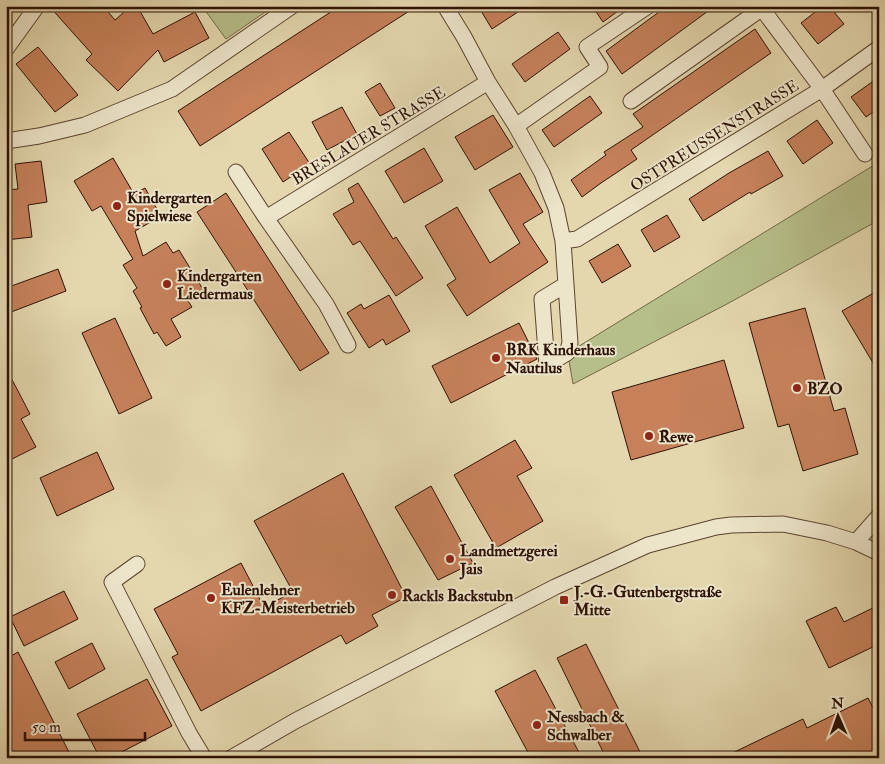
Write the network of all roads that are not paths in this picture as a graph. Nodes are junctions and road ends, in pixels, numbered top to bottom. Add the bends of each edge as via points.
1 (37, 6) edge
2 (292, 6) edge
3 (445, 6) edge
4 (647, 6) edge
5 (760, 7) edge
6 (879, 48) edge
7 (6, 49) edge
8 (488, 82) junction
9 (822, 89) junction
10 (631, 101) dead end
11 (516, 126) junction
12 (6, 141) edge
13 (865, 154) dead end
14 (236, 172) dead end
15 (266, 218) junction
16 (563, 241) junction
17 (565, 285) dead end
18 (348, 345) dead end
19 (879, 516) edge
20 (856, 542) junction
21 (879, 553) edge
22 (137, 564) dead end
23 (204, 758) edge
24 (231, 758) edge

1 - 7 street
2 - 12 street via 172,89 85,125
3 - 8 street
4 - 11 street via 587,47 600,67
5 - 9 street
5 - 10 street
6 - 9 street, OSTPREUSSENSTRASSE
8 - 11 street
8 - 15 street, BRESLAUER STRASSE
9 - 13 street
9 - 16 street, OSTPREUSSENSTRASSE via 577,240
11 - 16 street via 546,182
14 - 15 street
15 - 18 street via 326,304
16 - 17 street
19 - 20 street
20 - 21 street
20 - 24 street via 796,526 763,524 716,527 648,545 546,592 295,721
22 - 23 street via 112,582

